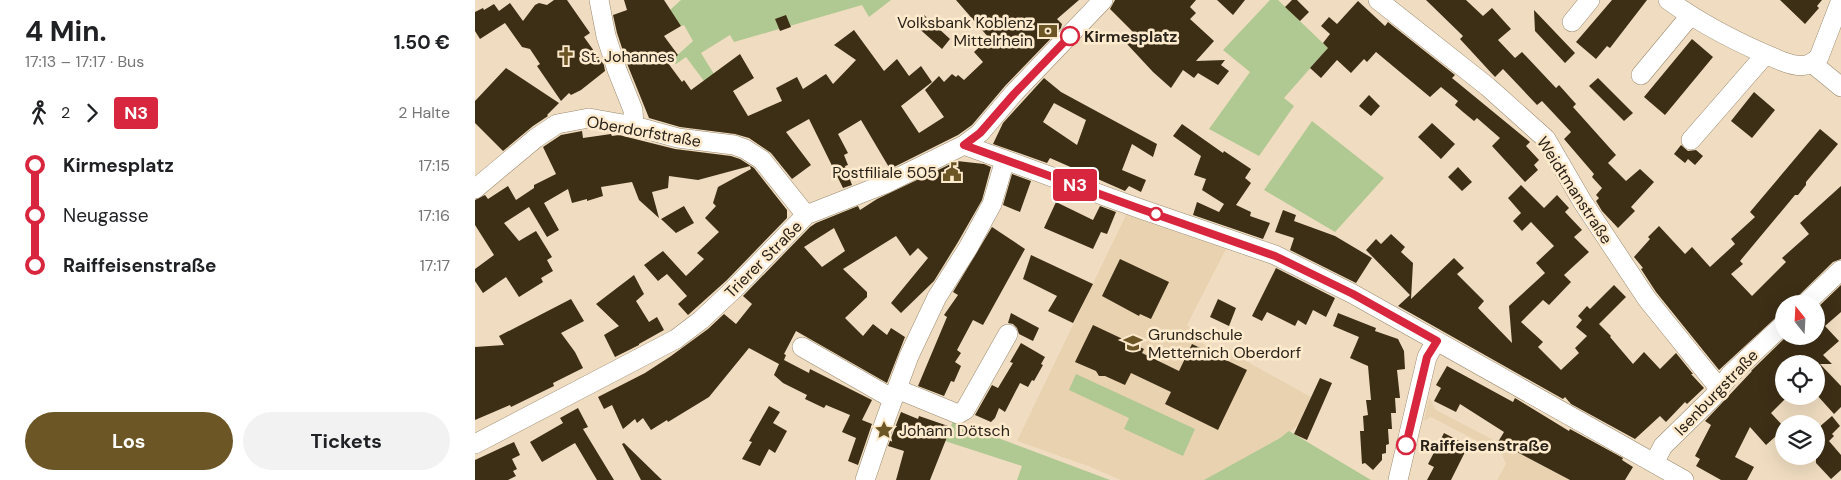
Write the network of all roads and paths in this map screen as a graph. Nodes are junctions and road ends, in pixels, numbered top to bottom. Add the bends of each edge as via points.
1 (599, 0) edge
2 (1103, 0) edge
3 (1378, 0) edge
4 (1590, 0) edge
5 (1668, 0) edge
6 (1841, 0) edge
7 (1690, 16) junction
8 (1572, 22) dead end
9 (1765, 55) junction
10 (1813, 64) junction
11 (1641, 75) dead end
12 (1841, 87) edge
13 (634, 126) junction
14 (1691, 140) dead end
15 (964, 145) junction
16 (1005, 160) junction
17 (475, 188) edge
18 (806, 215) junction
19 (1841, 270) edge
20 (1815, 295) edge
21 (1775, 332) edge
22 (1008, 334) dead end
23 (1437, 341) junction
24 (802, 347) dead end
25 (1719, 388) junction
26 (895, 394) junction
27 (475, 444) edge
28 (1654, 463) junction
29 (865, 480) edge
30 (1398, 480) edge
31 (1684, 480) edge

1 - 13 street via 606,36 633,110
2 - 15 street, Trierer Straße via 980,133
3 - 25 street, Weidtmanstraße via 1488,87 1546,139 1582,201 1647,299
4 - 8 street
5 - 7 street
6 - 10 street via 1825,45
7 - 9 street
7 - 11 street
9 - 10 street via 1793,66
9 - 14 street
10 - 12 street
13 - 17 street, Oberdorfstraße via 589,118 557,124
13 - 18 street, Oberdorfstraße via 678,138 745,149 762,160
15 - 16 street
15 - 18 street, Trierer Straße via 885,184
16 - 23 street via 1275,256 1353,294
16 - 26 street via 992,204 937,297
18 - 27 street, Trierer Straße via 732,291 676,339
19 - 20 street
21 - 25 street, Isenburgstraße
22 - 26 street via 965,410 958,414
23 - 28 street
23 - 30 street via 1427,357
24 - 26 street
25 - 28 street, Isenburgstraße via 1663,446
26 - 29 street
28 - 31 street

